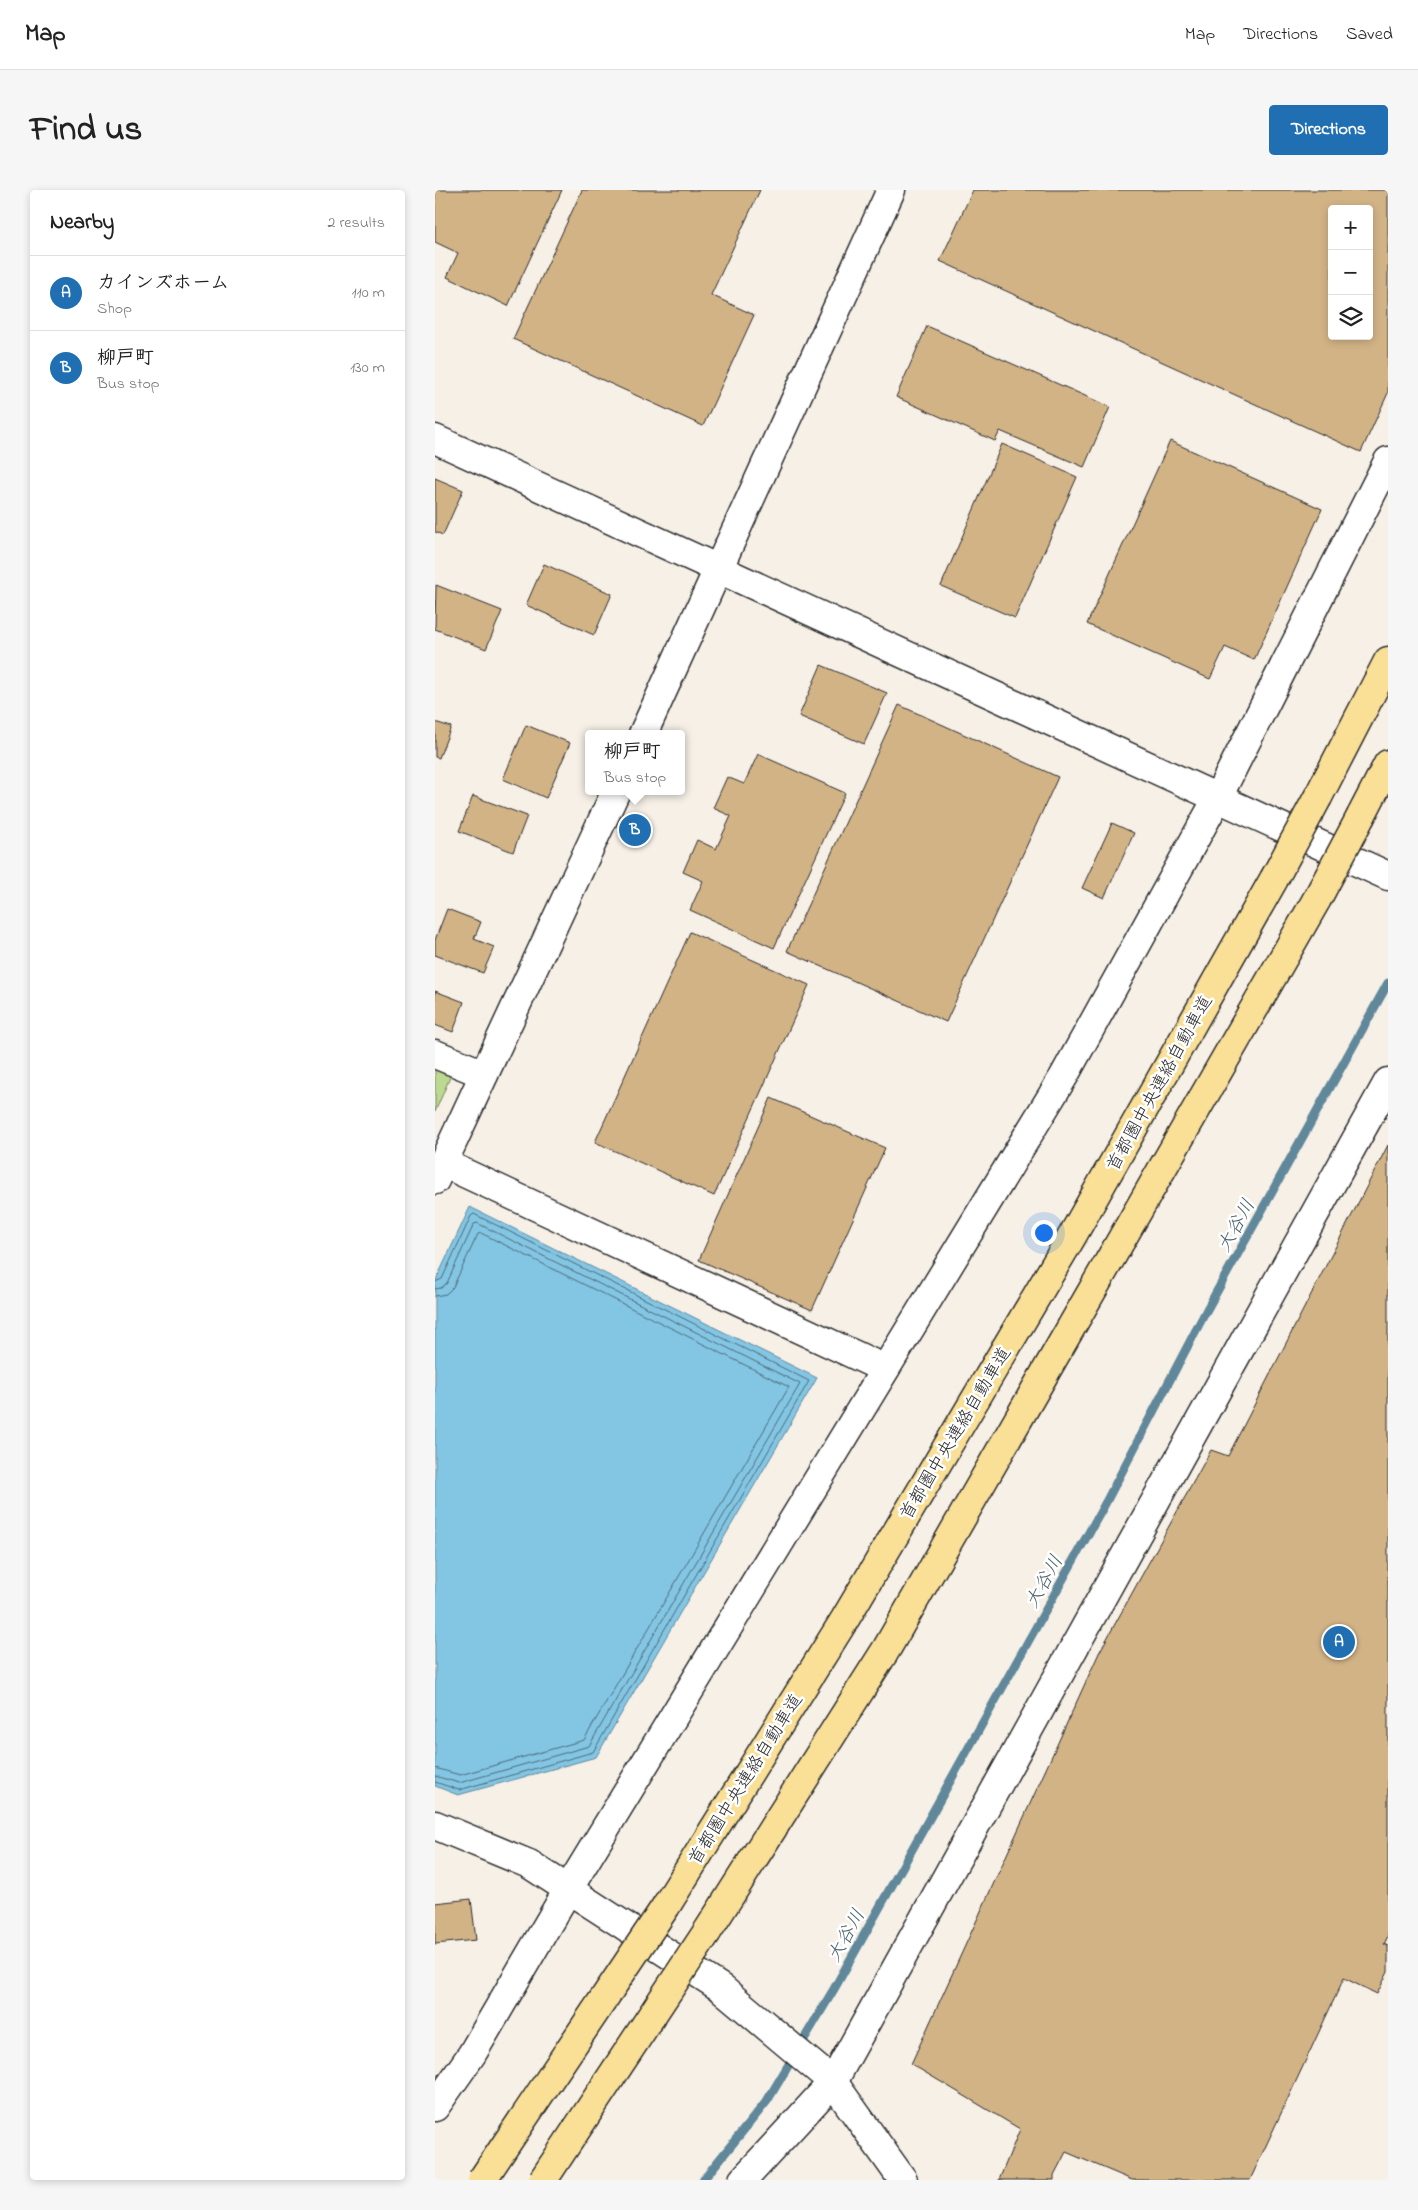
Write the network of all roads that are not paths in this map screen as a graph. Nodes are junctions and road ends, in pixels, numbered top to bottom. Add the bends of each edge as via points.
1 (891, 190) edge
2 (435, 439) edge
3 (1388, 461) edge
4 (719, 571) junction
5 (1388, 661) edge
6 (645, 730) edge
7 (1388, 764) edge
8 (614, 795) edge
9 (1217, 799) junction
10 (1388, 876) edge
11 (435, 1054) edge
12 (484, 1074) junction
13 (1388, 1082) edge
14 (439, 1172) edge
15 (885, 1369) junction
16 (435, 1825) edge
17 (569, 1888) junction
18 (833, 2082) junction
19 (435, 2106) edge
20 (482, 2180) edge
21 (543, 2180) edge
22 (743, 2180) edge
23 (903, 2180) edge

1 - 4 street
2 - 4 street
3 - 9 street
4 - 6 street
4 - 9 street
5 - 20 highway, 首都圏中央連絡自動車道, bridge via 1274,879 1066,1247 845,1619 666,1906
7 - 21 highway, bridge via 1317,899 887,1648 707,1932
8 - 12 street
9 - 10 street
9 - 15 street via 1063,1076
11 - 12 street
12 - 14 street
13 - 18 street
14 - 15 street
15 - 17 street
16 - 17 street via 529,1864
17 - 18 street via 721,1988
17 - 19 street via 472,2054
18 - 22 street
18 - 23 street

